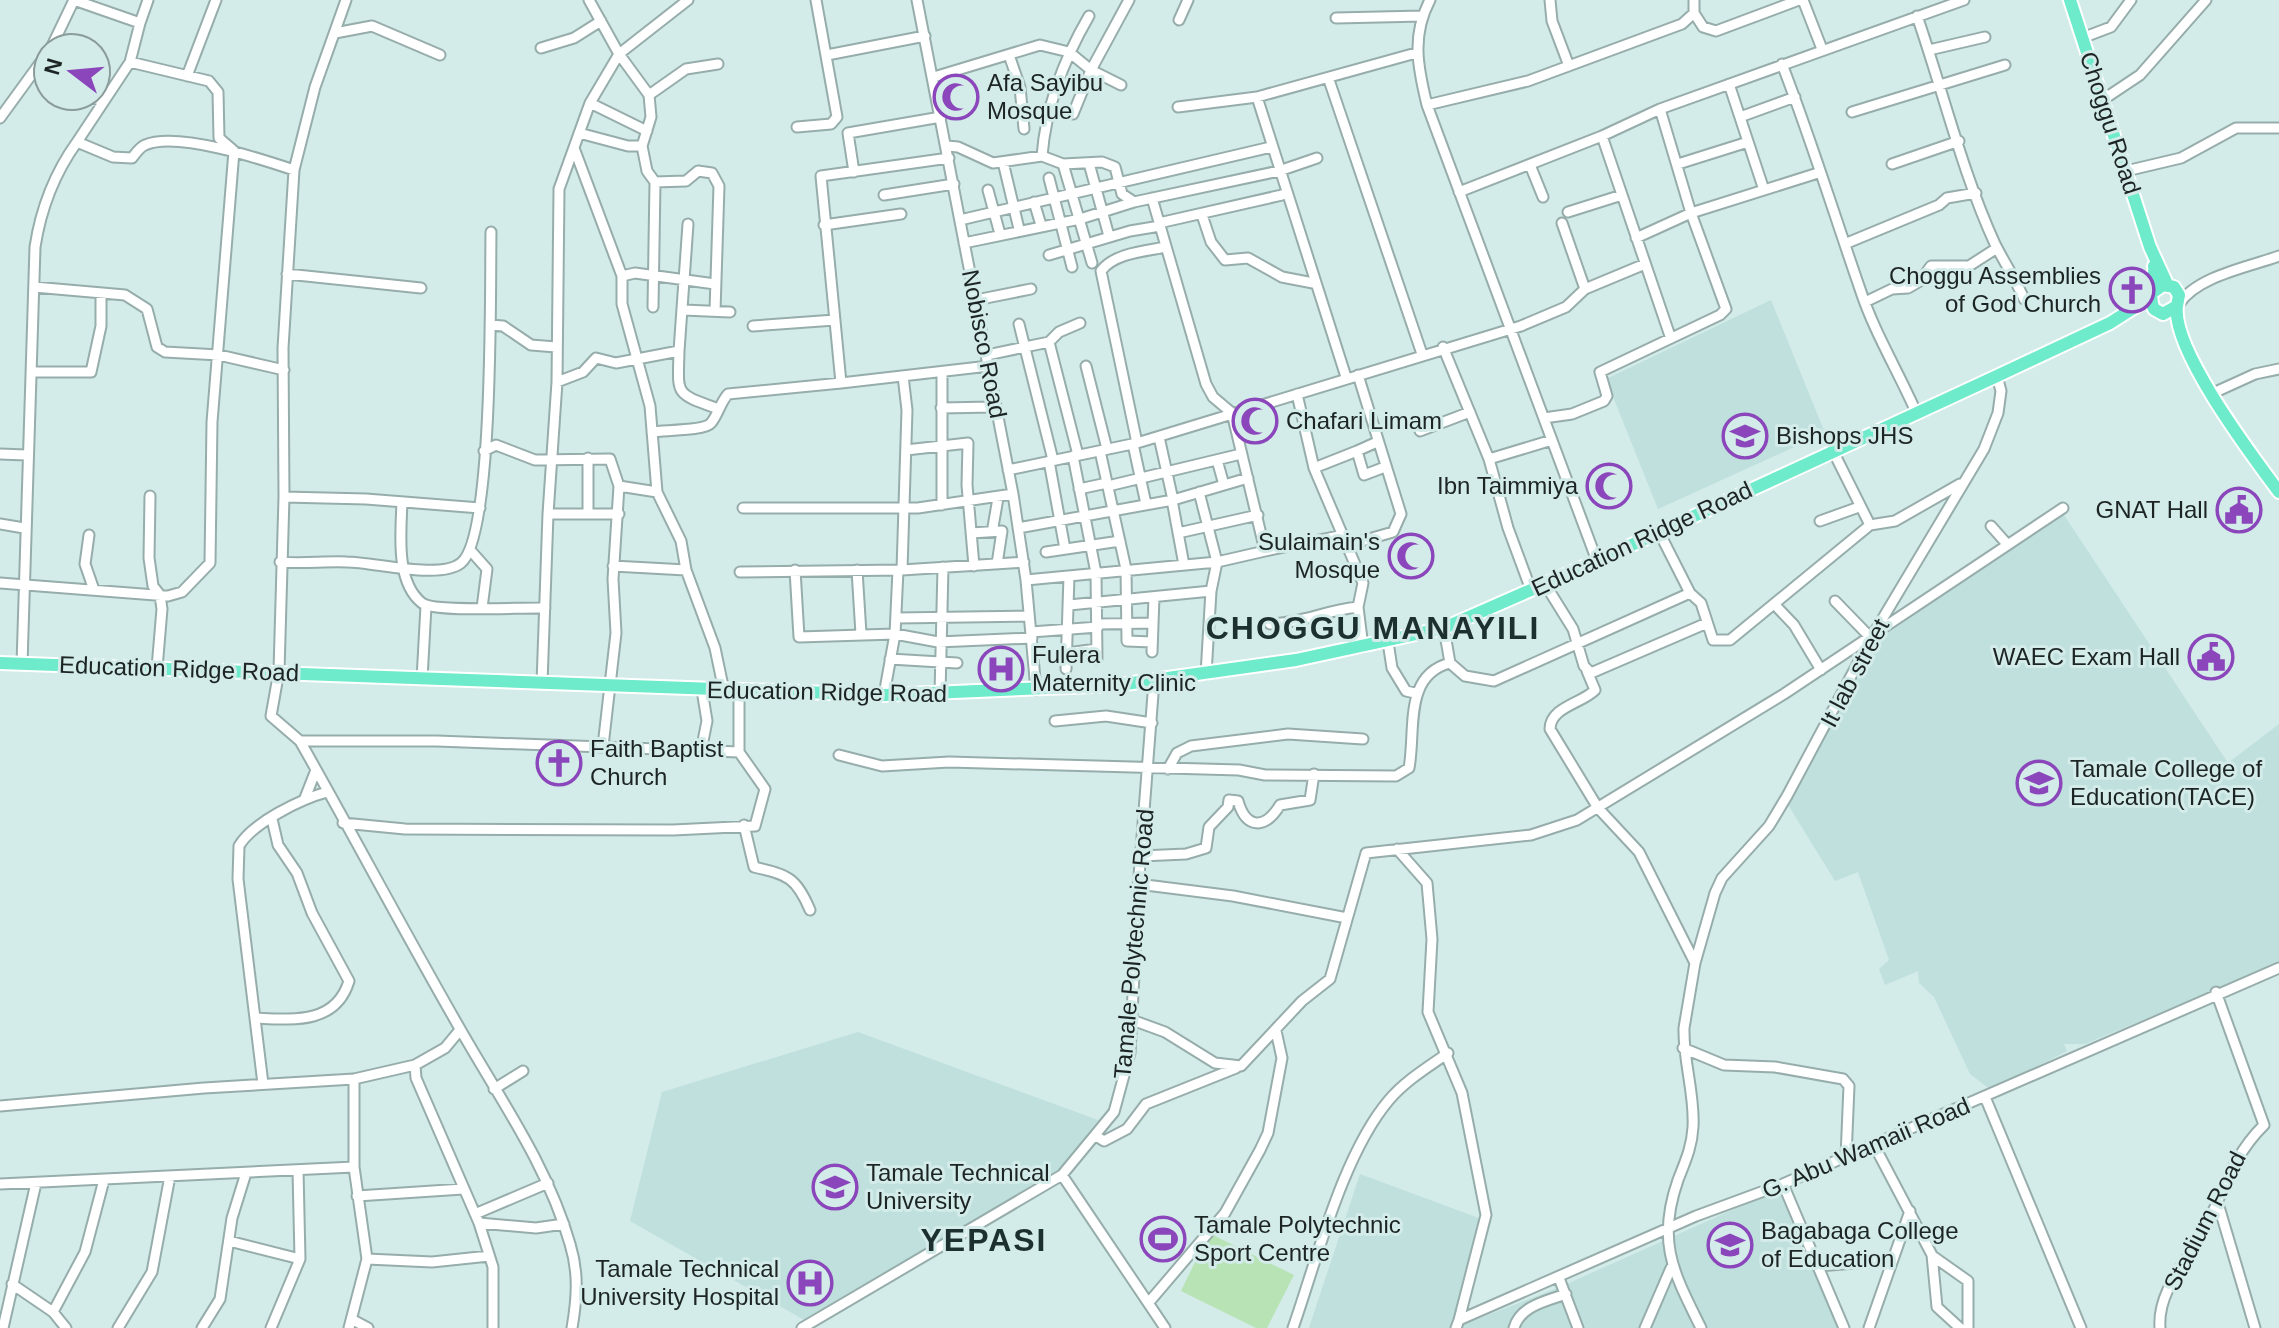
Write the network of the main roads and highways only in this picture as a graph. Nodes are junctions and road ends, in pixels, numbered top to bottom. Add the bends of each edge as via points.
1 (2070, 0) edge
2 (2150, 247) junction
3 (2170, 286) junction
4 (2152, 294) junction
5 (2178, 306) junction
6 (2161, 313) junction
7 (2110, 323) junction
8 (2192, 357) junction
9 (2279, 492) edge
10 (0, 663) edge

1 - 2 main road, Choggu Road
2 - 3 main road, Choggu Road
2 - 4 main road, Choggu Road
3 - 4 main road, Education Ridge Road
3 - 5 main road, Choggu Road via 2179,295
4 - 6 main road
4 - 7 main road, Education Ridge Road
5 - 6 main road, Education Ridge Road
5 - 8 main road via 2178,322
6 - 7 main road, Education Ridge Road
6 - 8 main road
7 - 10 main road, Education Ridge Road via 1444,628 1206,674 1036,690 884,695
8 - 9 main road via 2211,394

